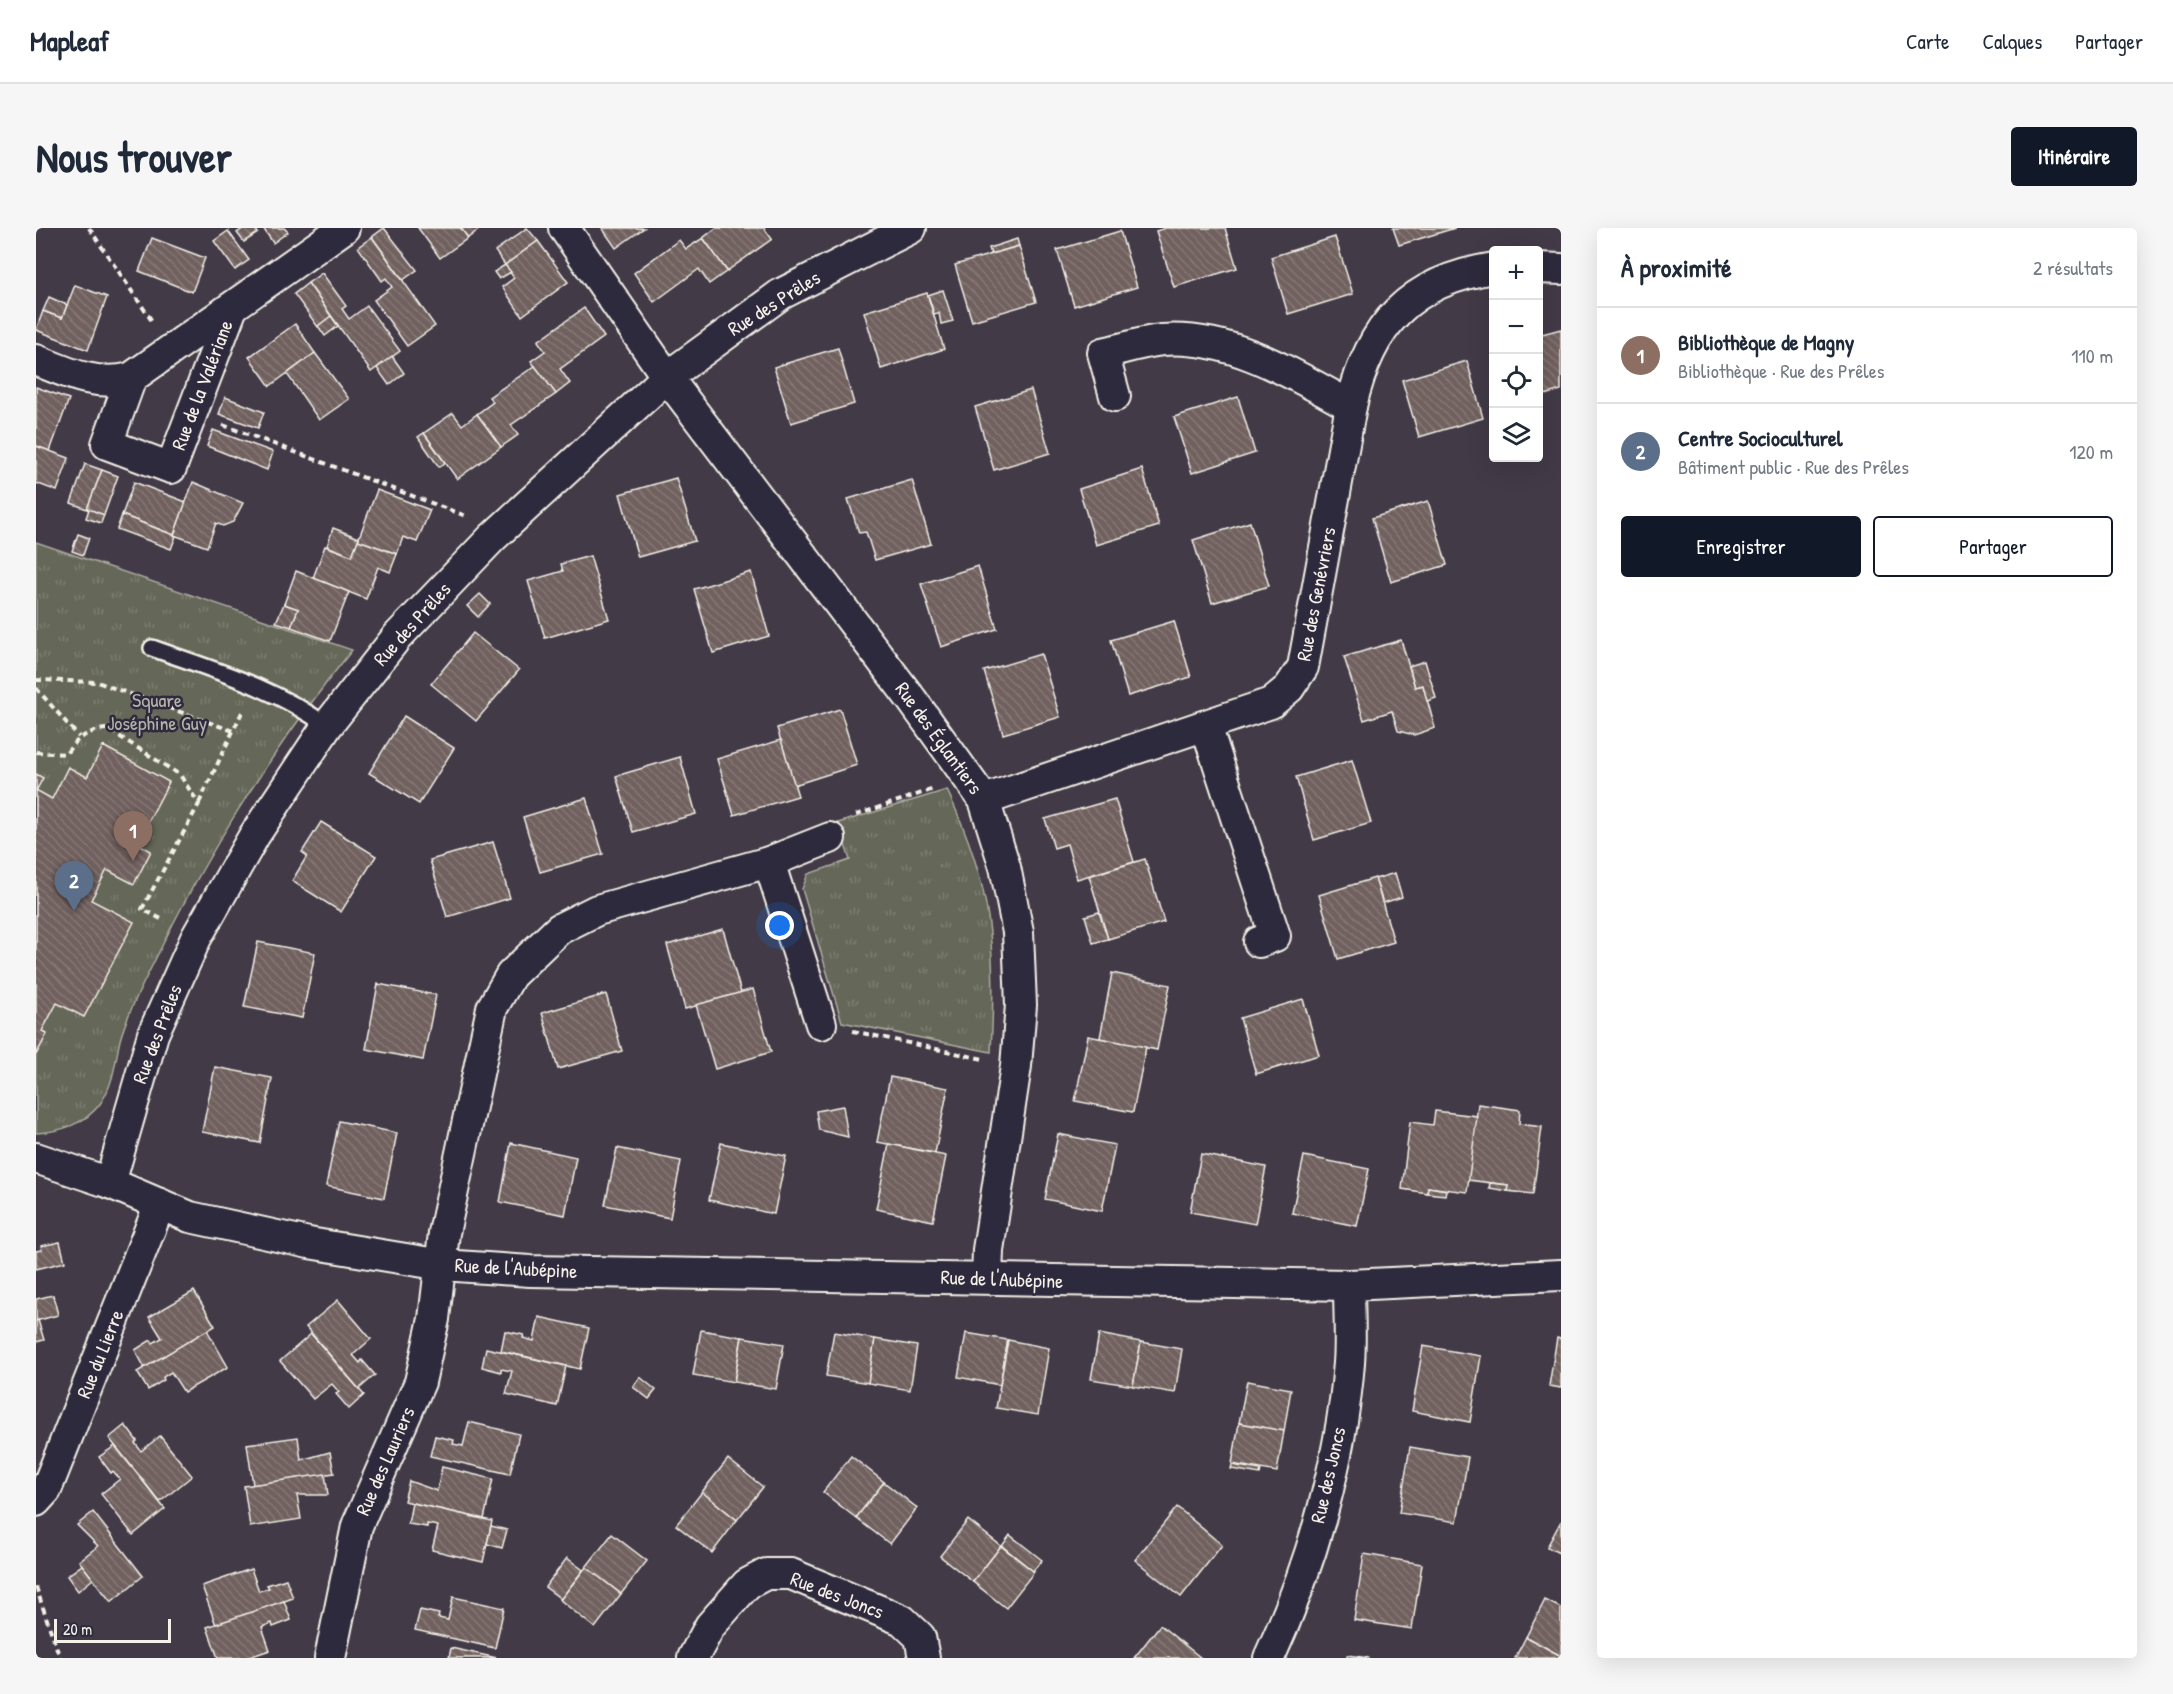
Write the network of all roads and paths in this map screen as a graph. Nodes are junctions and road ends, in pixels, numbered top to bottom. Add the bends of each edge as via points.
1 (89, 228) edge
2 (344, 228) edge
3 (564, 228) edge
4 (911, 228) edge
5 (1543, 268) edge
6 (1489, 269) edge
7 (1561, 269) edge
8 (232, 308) junction
9 (172, 352) junction
10 (36, 360) edge
11 (667, 377) junction
12 (131, 378) junction
13 (1115, 396) dead end
14 (1351, 406) junction
15 (191, 414) junction
16 (492, 538) junction
17 (152, 648) dead end
18 (36, 680) edge
19 (255, 684) junction
20 (36, 688) edge
21 (327, 726) junction
22 (1206, 726) junction
23 (233, 731) junction
24 (79, 737) junction
25 (36, 752) edge
26 (977, 789) junction
27 (199, 804) junction
28 (830, 838) joint
29 (769, 862) junction
30 (196, 938) junction
31 (1259, 942) dead end
32 (821, 1024) joint
33 (1016, 1066) junction
34 (36, 1158) edge
35 (110, 1183) junction
36 (160, 1204) junction
37 (442, 1265) junction
38 (1561, 1275) edge
39 (987, 1278) junction
40 (1350, 1285) junction
41 (36, 1501) edge
42 (36, 1587) edge
43 (60, 1658) edge
44 (330, 1658) edge
45 (693, 1658) edge
46 (924, 1658) edge
47 (1269, 1658) edge

1 - 9 path
2 - 8 street, Rue de la Valériane
3 - 11 street, Rue des Églantiers
4 - 11 street, Rue des Prêles via 781,294
5 - 7 street
6 - 14 street, Rue des Genévriers via 1468,272 1425,289 1388,321 1359,373
8 - 9 street, Rue de la Valériane
8 - 15 street, Rue de la Valériane
9 - 12 street, Rue de la Valériane
10 - 12 street, Rue de la Valériane via 96,381
11 - 16 street, Rue des Prêles
11 - 26 street, Rue des Églantiers
12 - 15 street, Rue de la Valériane via 107,444 171,468
13 - 14 street via 1103,353 1160,340 1187,340 1245,352
14 - 22 street, Rue des Genévriers via 1303,667 1289,688 1271,703
15 - 16 path via 471,518
16 - 21 street, Rue des Prêles via 397,637
17 - 19 lane
18 - 23 path via 98,682
19 - 21 lane via 298,705
19 - 23 path
20 - 24 path
21 - 30 street, Rue des Prêles via 254,836
22 - 26 street, Rue des Genévriers
22 - 31 street via 1275,936
23 - 27 path
24 - 25 path via 66,754
24 - 27 path via 98,729 116,732 180,775
26 - 28 path via 828,824
26 - 33 street, Rue des Églantiers via 1005,867 1018,932 1021,1005
27 - 30 path via 142,909
28 - 29 street, Rue de l'Aubépine
29 - 32 street
29 - 37 street, Rue de l'Aubépine via 597,910 559,929 511,975 492,1008 444,1233
30 - 35 street, Rue des Prêles via 153,1034
32 - 33 path
33 - 39 street, Rue des Églantiers
34 - 35 street, Rue de l'Aubépine
35 - 36 street, Rue de l'Aubépine
36 - 37 street, Rue de l'Aubépine via 190,1217 309,1244
36 - 41 street, Rue du Lierre via 46,1490
37 - 39 street, Rue de l'Aubépine via 530,1271
37 - 44 street, Rue des Lauriers via 420,1382 357,1526
38 - 40 street, Rue de l'Aubépine
39 - 40 street, Rue de l'Aubépine
40 - 47 street, Rue des Joncs via 1349,1362 1339,1431 1310,1552 1290,1613
42 - 43 path
45 - 46 street, Rue des Joncs via 710,1626 747,1584 766,1574 791,1574 902,1620 920,1637

